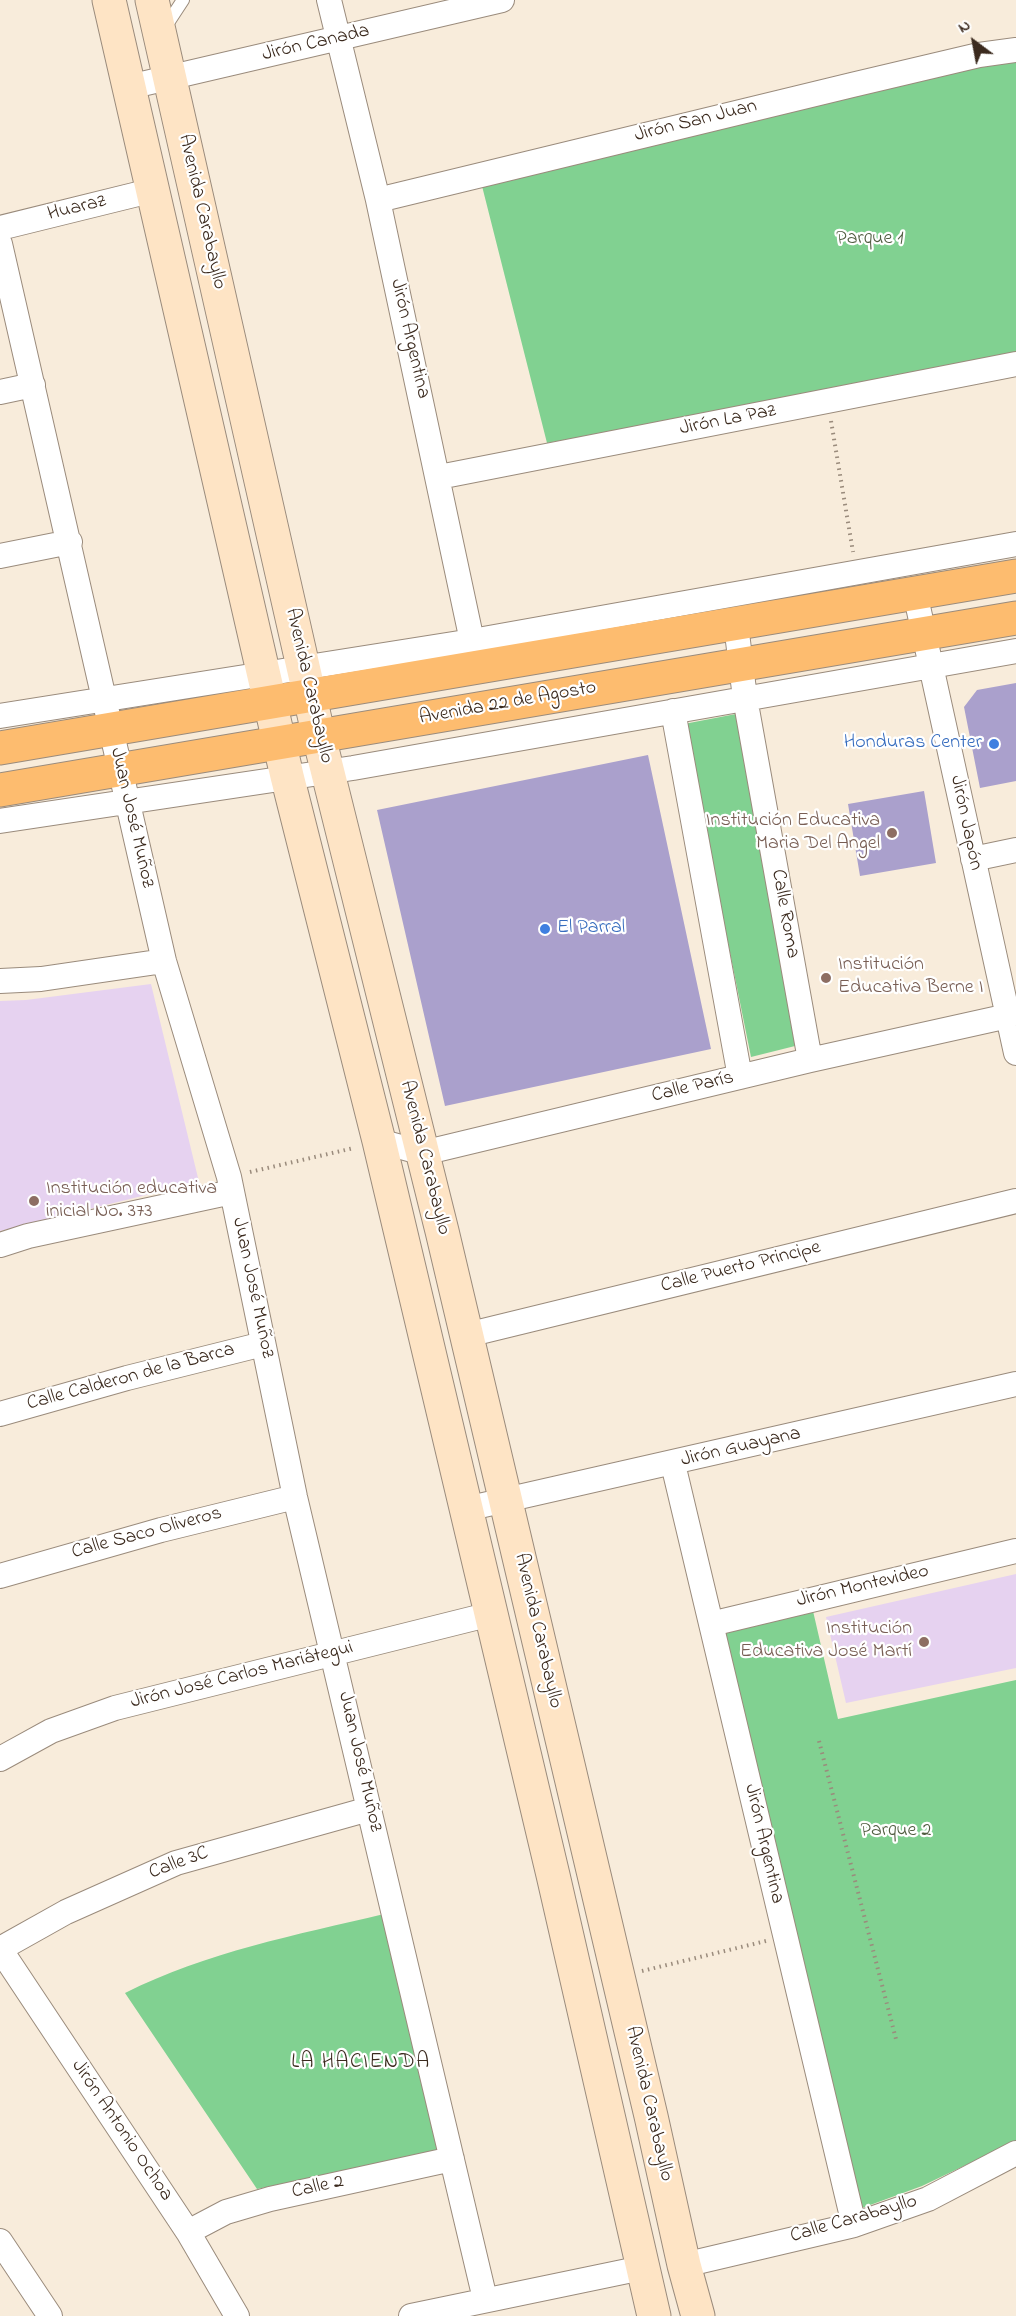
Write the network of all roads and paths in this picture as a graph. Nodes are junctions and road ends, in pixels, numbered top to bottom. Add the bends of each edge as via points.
1 (109, 0) edge
2 (152, 0) edge
3 (183, 0) edge
4 (329, 0) edge
5 (502, 0) edge
6 (160, 35) junction
7 (338, 39) junction
8 (1016, 50) edge
9 (170, 78) junction
10 (129, 87) junction
11 (154, 190) junction
12 (378, 200) junction
13 (0, 228) edge
14 (0, 244) edge
15 (1016, 364) edge
16 (33, 385) junction
17 (0, 392) edge
18 (828, 402) junction
19 (439, 477) junction
20 (70, 543) junction
21 (1016, 544) edge
22 (0, 556) edge
23 (856, 573) junction
24 (1016, 576) edge
25 (915, 593) junction
26 (1016, 618) edge
27 (736, 625) junction
28 (472, 641) junction
29 (927, 649) junction
30 (1016, 651) edge
31 (741, 665) junction
32 (307, 682) junction
33 (268, 688) junction
34 (746, 698) junction
35 (673, 711) junction
36 (107, 715) junction
37 (0, 716) edge
38 (319, 737) junction
39 (280, 744) junction
40 (0, 748) edge
41 (327, 771) junction
42 (287, 776) junction
43 (123, 787) junction
44 (0, 790) edge
45 (0, 821) edge
46 (1016, 850) edge
47 (973, 859) junction
48 (164, 961) junction
49 (0, 981) edge
50 (1008, 1016) junction
51 (1016, 1053) edge
52 (810, 1060) junction
53 (740, 1077) junction
54 (380, 1141) junction
55 (423, 1153) junction
56 (230, 1185) junction
57 (1016, 1201) edge
58 (0, 1245) edge
59 (467, 1335) junction
60 (263, 1344) junction
61 (1016, 1384) edge
62 (0, 1414) edge
63 (673, 1464) junction
64 (295, 1497) junction
65 (506, 1500) junction
66 (466, 1509) junction
67 (1016, 1551) edge
68 (0, 1576) edge
69 (491, 1614) junction
70 (711, 1623) junction
71 (334, 1653) junction
72 (819, 1741) dead end
73 (0, 1759) edge
74 (369, 1809) junction
75 (785, 1937) junction
76 (0, 1949) edge
77 (618, 1977) junction
78 (897, 2043) dead end
79 (1016, 2153) edge
80 (452, 2159) junction
81 (854, 2225) junction
82 (188, 2232) junction
83 (0, 2241) edge
84 (684, 2265) junction
85 (642, 2268) junction
86 (485, 2299) junction
87 (50, 2316) edge
88 (237, 2316) edge
89 (411, 2316) edge
90 (654, 2316) edge
91 (698, 2316) edge

1 - 10 main road, Avenida Carabayllo
2 - 6 main road, Avenida Carabayllo
3 - 6 lane
4 - 7 street, Jirón Argentina
5 - 7 street, Jirón Canada
6 - 9 main road, Avenida Carabayllo
7 - 9 street, Jirón Canada
7 - 12 street, Jirón Argentina
8 - 12 street, Jirón San Juan via 842,87
9 - 10 street, Jirón Canada
9 - 32 main road, Avenida Carabayllo
10 - 11 main road, Avenida Carabayllo
11 - 13 street, Huaraz
11 - 33 main road, Avenida Carabayllo
12 - 19 street, Jirón Argentina
14 - 16 street, Juan José Muñoz
15 - 18 street, Jirón La Paz
16 - 17 street
16 - 20 street, Juan José Muñoz
18 - 19 street, Jirón La Paz
18 - 23 path
19 - 28 street, Jirón Argentina
20 - 22 street
20 - 36 street, Juan José Muñoz
21 - 23 street, Avenida 22 de Agosto
23 - 28 street, Avenida 22 de Agosto
24 - 25 main road, Avenida 22 de Agosto
25 - 27 main road, Avenida 22 de Agosto
25 - 29 street, Jirón Japón
26 - 29 main road, Avenida 22 de Agosto
27 - 31 street, Calle Roma
27 - 32 main road, Avenida 22 de Agosto
28 - 32 street, Avenida 22 de Agosto
29 - 30 street, Avenida 22 de Agosto
29 - 31 main road, Avenida 22 de Agosto
29 - 34 street, Avenida 22 de Agosto
29 - 47 street, Jirón Japón
31 - 34 street, Calle Roma
31 - 38 main road, Avenida 22 de Agosto
32 - 33 main road, Avenida 22 de Agosto
32 - 38 main road, Avenida Carabayllo
33 - 36 main road, Avenida 22 de Agosto
33 - 39 main road, Avenida Carabayllo
34 - 35 street, Avenida 22 de Agosto
34 - 52 street, Calle Roma
35 - 41 street, Avenida 22 de Agosto
35 - 53 street
36 - 37 street, Avenida 22 de Agosto
36 - 40 main road, Avenida 22 de Agosto
36 - 43 street, Juan José Muñoz
38 - 39 main road, Avenida 22 de Agosto
38 - 41 main road, Avenida Carabayllo
39 - 42 main road, Avenida Carabayllo
39 - 43 main road, Avenida 22 de Agosto
41 - 42 street, Avenida 22 de Agosto
41 - 55 main road, Avenida Carabayllo
42 - 43 street, Avenida 22 de Agosto
42 - 54 main road, Avenida Carabayllo
43 - 44 main road, Avenida 22 de Agosto
43 - 45 street, Avenida 22 de Agosto
43 - 48 street, Juan José Muñoz
46 - 47 street
47 - 50 street, Jirón Japón
48 - 49 street via 51,978
48 - 56 street, Juan José Muñoz
50 - 51 street, Jirón Japón
50 - 52 street, Calle París
52 - 53 street, Calle París
53 - 55 street, Calle París
54 - 55 street, Calle París
54 - 56 path
54 - 66 main road, Avenida Carabayllo
55 - 59 main road, Avenida Carabayllo
56 - 58 street
56 - 60 street, Juan José Muñoz
57 - 59 street, Calle Puerto Principe
59 - 65 main road, Avenida Carabayllo
60 - 62 street, Calle Calderon de la Barca
60 - 64 street, Juan José Muñoz
61 - 63 street, Jirón Guayana
63 - 65 street, Jirón Guayana
63 - 70 street, Jirón Argentina
64 - 68 street, Calle Saco Oliveros via 160,1530
64 - 71 street, Juan José Muñoz
65 - 66 street, Jirón Guayana
65 - 77 main road, Avenida Carabayllo
66 - 69 main road, Avenida Carabayllo
67 - 70 street, Jirón Montevideo
69 - 71 street, Jirón José Carlos Mariátegui
69 - 85 main road, Avenida Carabayllo
70 - 75 street, Jirón Argentina
71 - 73 street, Jirón José Carlos Mariátegui via 114,1708 51,1731
71 - 74 street, Juan José Muñoz
72 - 78 path
74 - 76 street, Calle 3C via 176,1863 66,1912
74 - 80 street, Juan José Muñoz
75 - 77 path
75 - 81 street, Jirón Argentina
76 - 82 street, Jirón Antonio Ochoa
77 - 84 main road, Avenida Carabayllo
79 - 81 street, Calle Carabayllo via 928,2199
80 - 82 street, Calle 2 via 270,2199 226,2212
80 - 86 street, Juan José Muñoz
81 - 84 street, Calle Carabayllo
82 - 88 street, Jirón Antonio Ochoa
83 - 87 street
84 - 91 main road, Avenida Carabayllo
85 - 86 street
85 - 90 main road, Avenida Carabayllo
86 - 89 street

